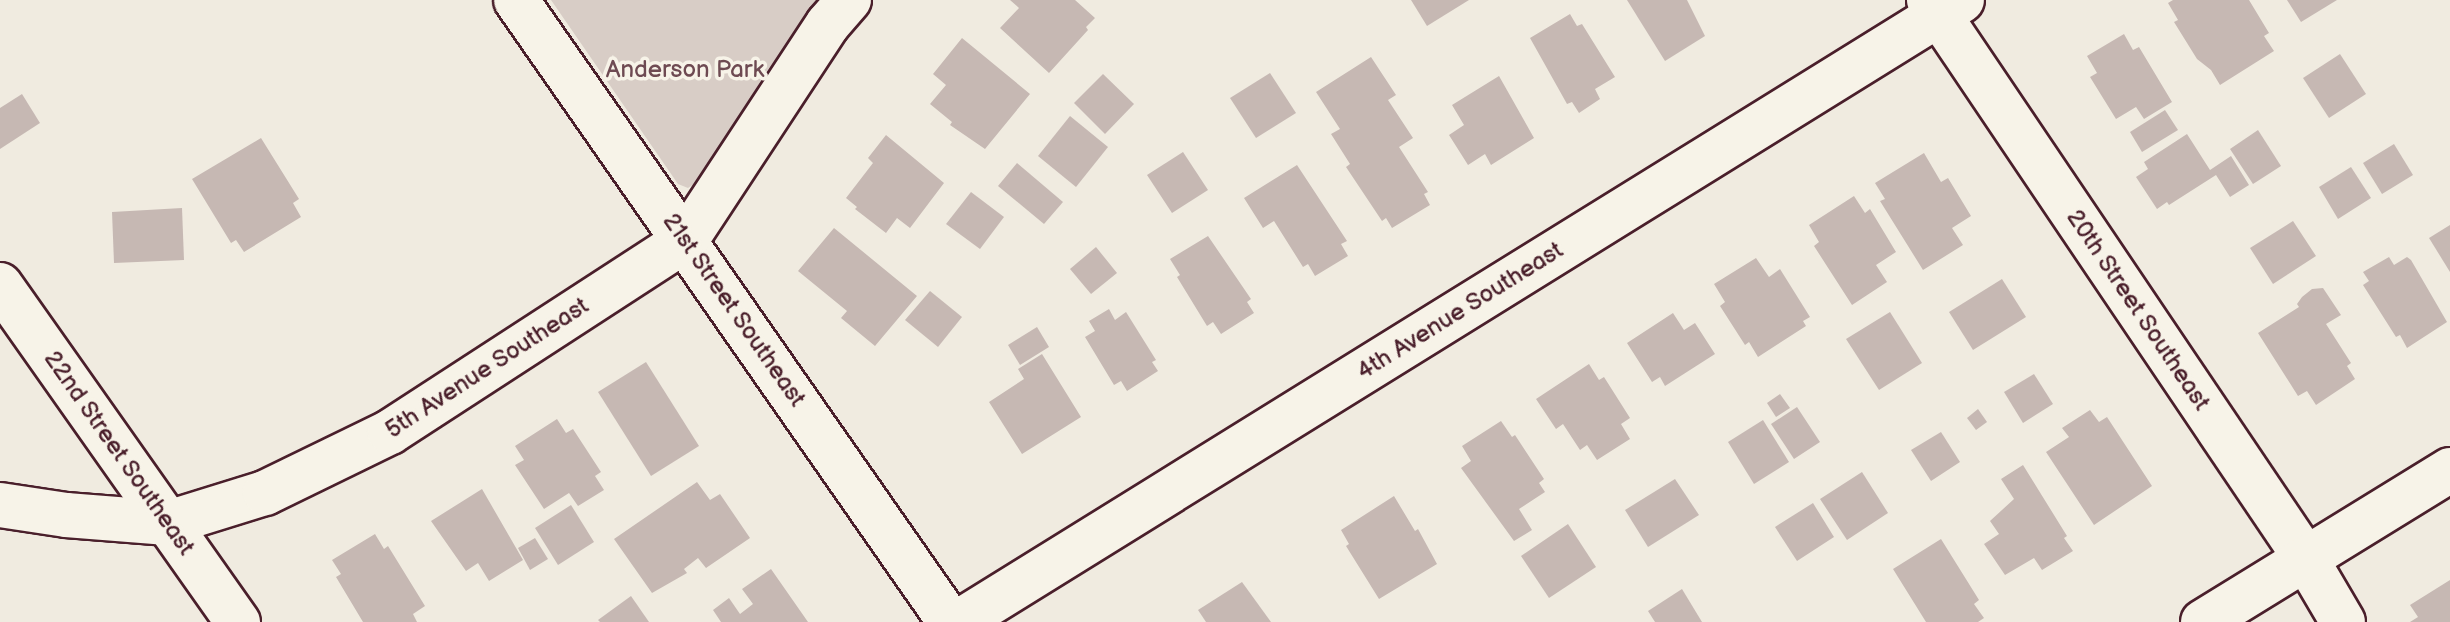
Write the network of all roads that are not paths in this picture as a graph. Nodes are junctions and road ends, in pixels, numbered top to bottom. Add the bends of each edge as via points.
1 (516, 0) edge
2 (849, 0) edge
3 (1943, 5) edge
4 (686, 240) junction
5 (0, 285) edge
6 (2450, 470) edge
7 (0, 505) edge
8 (168, 523) junction
9 (2306, 559) junction
10 (238, 622) edge
11 (950, 622) edge
12 (959, 622) edge
13 (2203, 622) edge
14 (2343, 622) edge

1 - 4 street, 21st Street Southeast
2 - 4 street, 5th Avenue Southeast
3 - 9 street, 20th Street Southeast
3 - 12 street, 4th Avenue Southeast
4 - 8 street, 5th Avenue Southeast via 390,432 265,493
4 - 11 street, 21st Street Southeast
5 - 8 street, 22nd Street Southeast
6 - 9 street
7 - 8 street, 5th Avenue Southeast
8 - 10 street, 22nd Street Southeast
9 - 13 street
9 - 14 street, 20th Street Southeast

